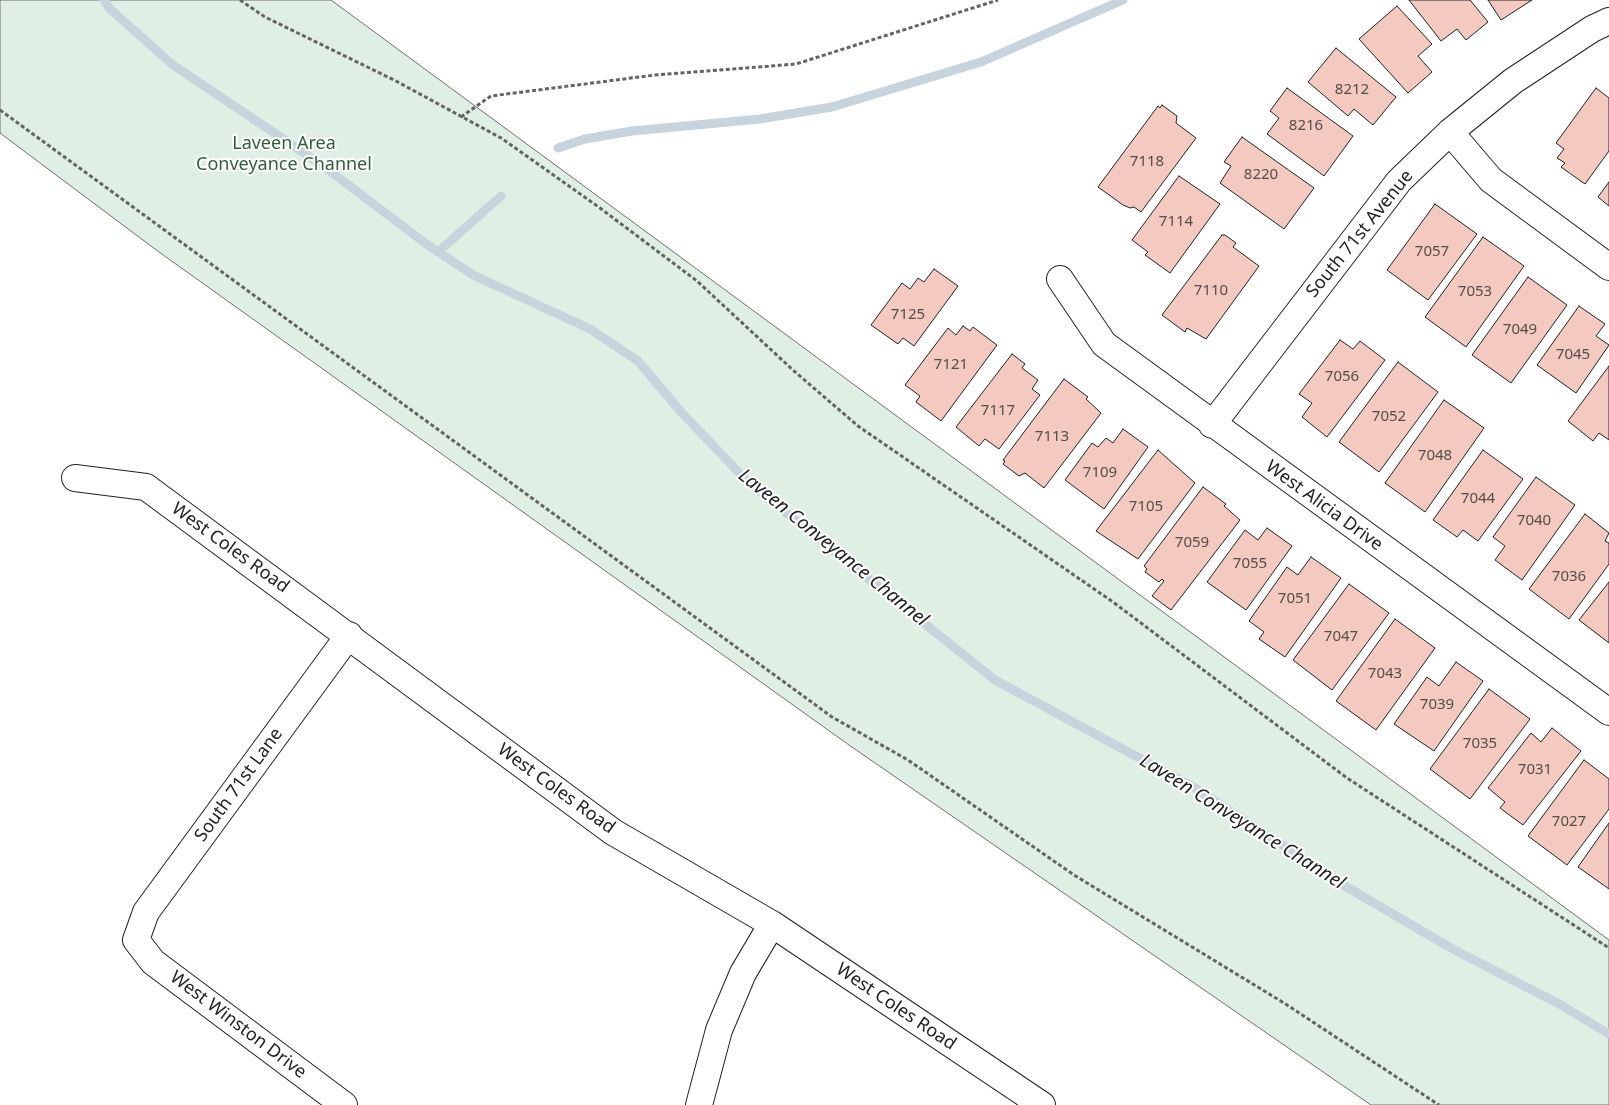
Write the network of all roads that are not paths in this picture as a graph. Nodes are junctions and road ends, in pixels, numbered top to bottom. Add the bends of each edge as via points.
1 (1609, 21) edge
2 (1450, 132) junction
3 (1609, 268) edge
4 (1060, 279) dead end
5 (1212, 424) junction
6 (75, 478) dead end
7 (349, 635) junction
8 (1609, 712) edge
9 (772, 924) junction
10 (136, 940) joint
11 (344, 1105) edge
12 (699, 1105) edge
13 (1042, 1105) edge

1 - 2 street, South 71st Avenue via 1513,81
2 - 3 street via 1491,180
2 - 5 street, South 71st Avenue via 1399,181
4 - 5 street, West Alicia Drive via 1104,344
5 - 8 street, West Alicia Drive
6 - 7 street, West Coles Road via 146,488
7 - 9 street, West Coles Road via 613,832
7 - 10 street, South 71st Lane via 146,912
9 - 12 street via 743,973 719,1030
9 - 13 street, West Coles Road
10 - 11 street, West Winston Drive via 153,962

